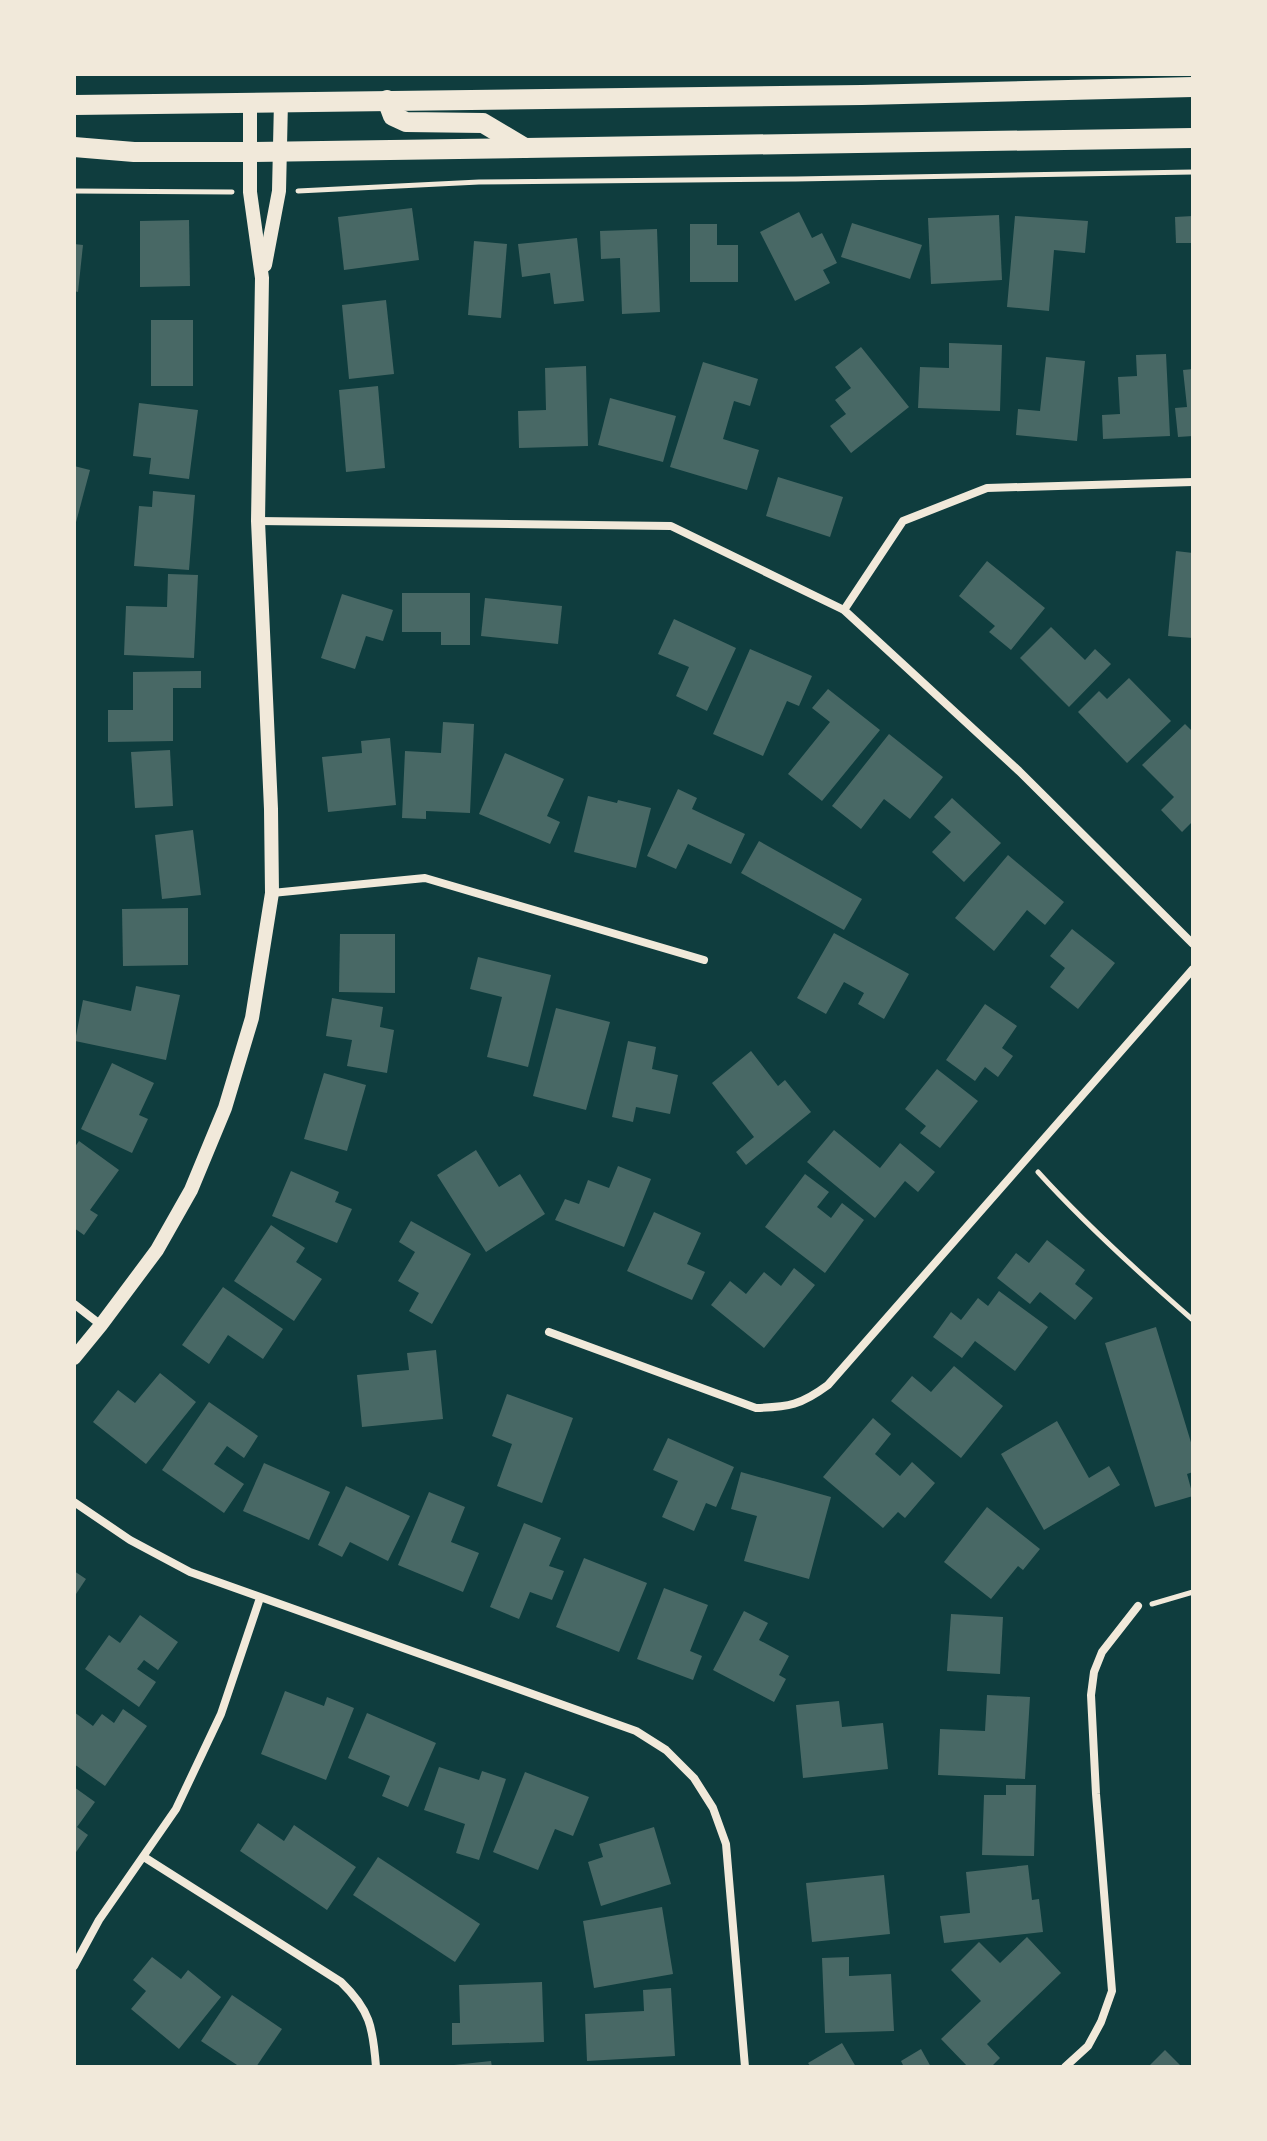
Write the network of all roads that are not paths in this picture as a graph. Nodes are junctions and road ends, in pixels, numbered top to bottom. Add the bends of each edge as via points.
1 (1193, 87) edge
2 (387, 100) junction
3 (281, 101) junction
4 (250, 103) junction
5 (74, 105) edge
6 (1193, 138) edge
7 (74, 147) edge
8 (525, 148) junction
9 (279, 151) junction
10 (250, 152) junction
11 (262, 278) junction
12 (1193, 482) edge
13 (258, 521) junction
14 (844, 610) junction
15 (272, 893) junction
16 (1193, 944) edge
17 (704, 960) dead end
18 (1193, 969) edge
19 (74, 1304) edge
20 (101, 1325) junction
21 (549, 1332) dead end
22 (74, 1358) edge
23 (74, 1502) edge
24 (260, 1598) junction
25 (1138, 1607) road end
26 (144, 1857) junction
27 (74, 1966) edge
28 (376, 2067) edge
29 (745, 2067) edge
30 (1065, 2067) edge

1 - 2 main road
2 - 3 main road
2 - 8 main road via 393,116 406,122 483,123
3 - 4 main road
3 - 9 street
4 - 5 main road
4 - 10 street
6 - 8 main road
7 - 10 main road
8 - 9 main road
9 - 10 main road
9 - 11 street via 279,191
10 - 11 street
11 - 13 street
12 - 14 street via 987,488 903,521
13 - 14 street via 671,526
13 - 15 street
14 - 16 street via 1019,771
15 - 17 street via 425,878
15 - 20 street via 252,1018 225,1108 191,1190 157,1250
18 - 21 street via 828,1385 809,1399 786,1407 756,1408
19 - 20 street
20 - 22 street
23 - 24 street via 190,1572
24 - 26 street via 221,1714 176,1809
24 - 29 street via 636,1731 666,1750 694,1778 713,1808 726,1844
25 - 30 street via 1102,1652 1091,1695 1112,1991 1088,2046
26 - 27 street
26 - 28 street via 341,1982 358,1998 370,2021

